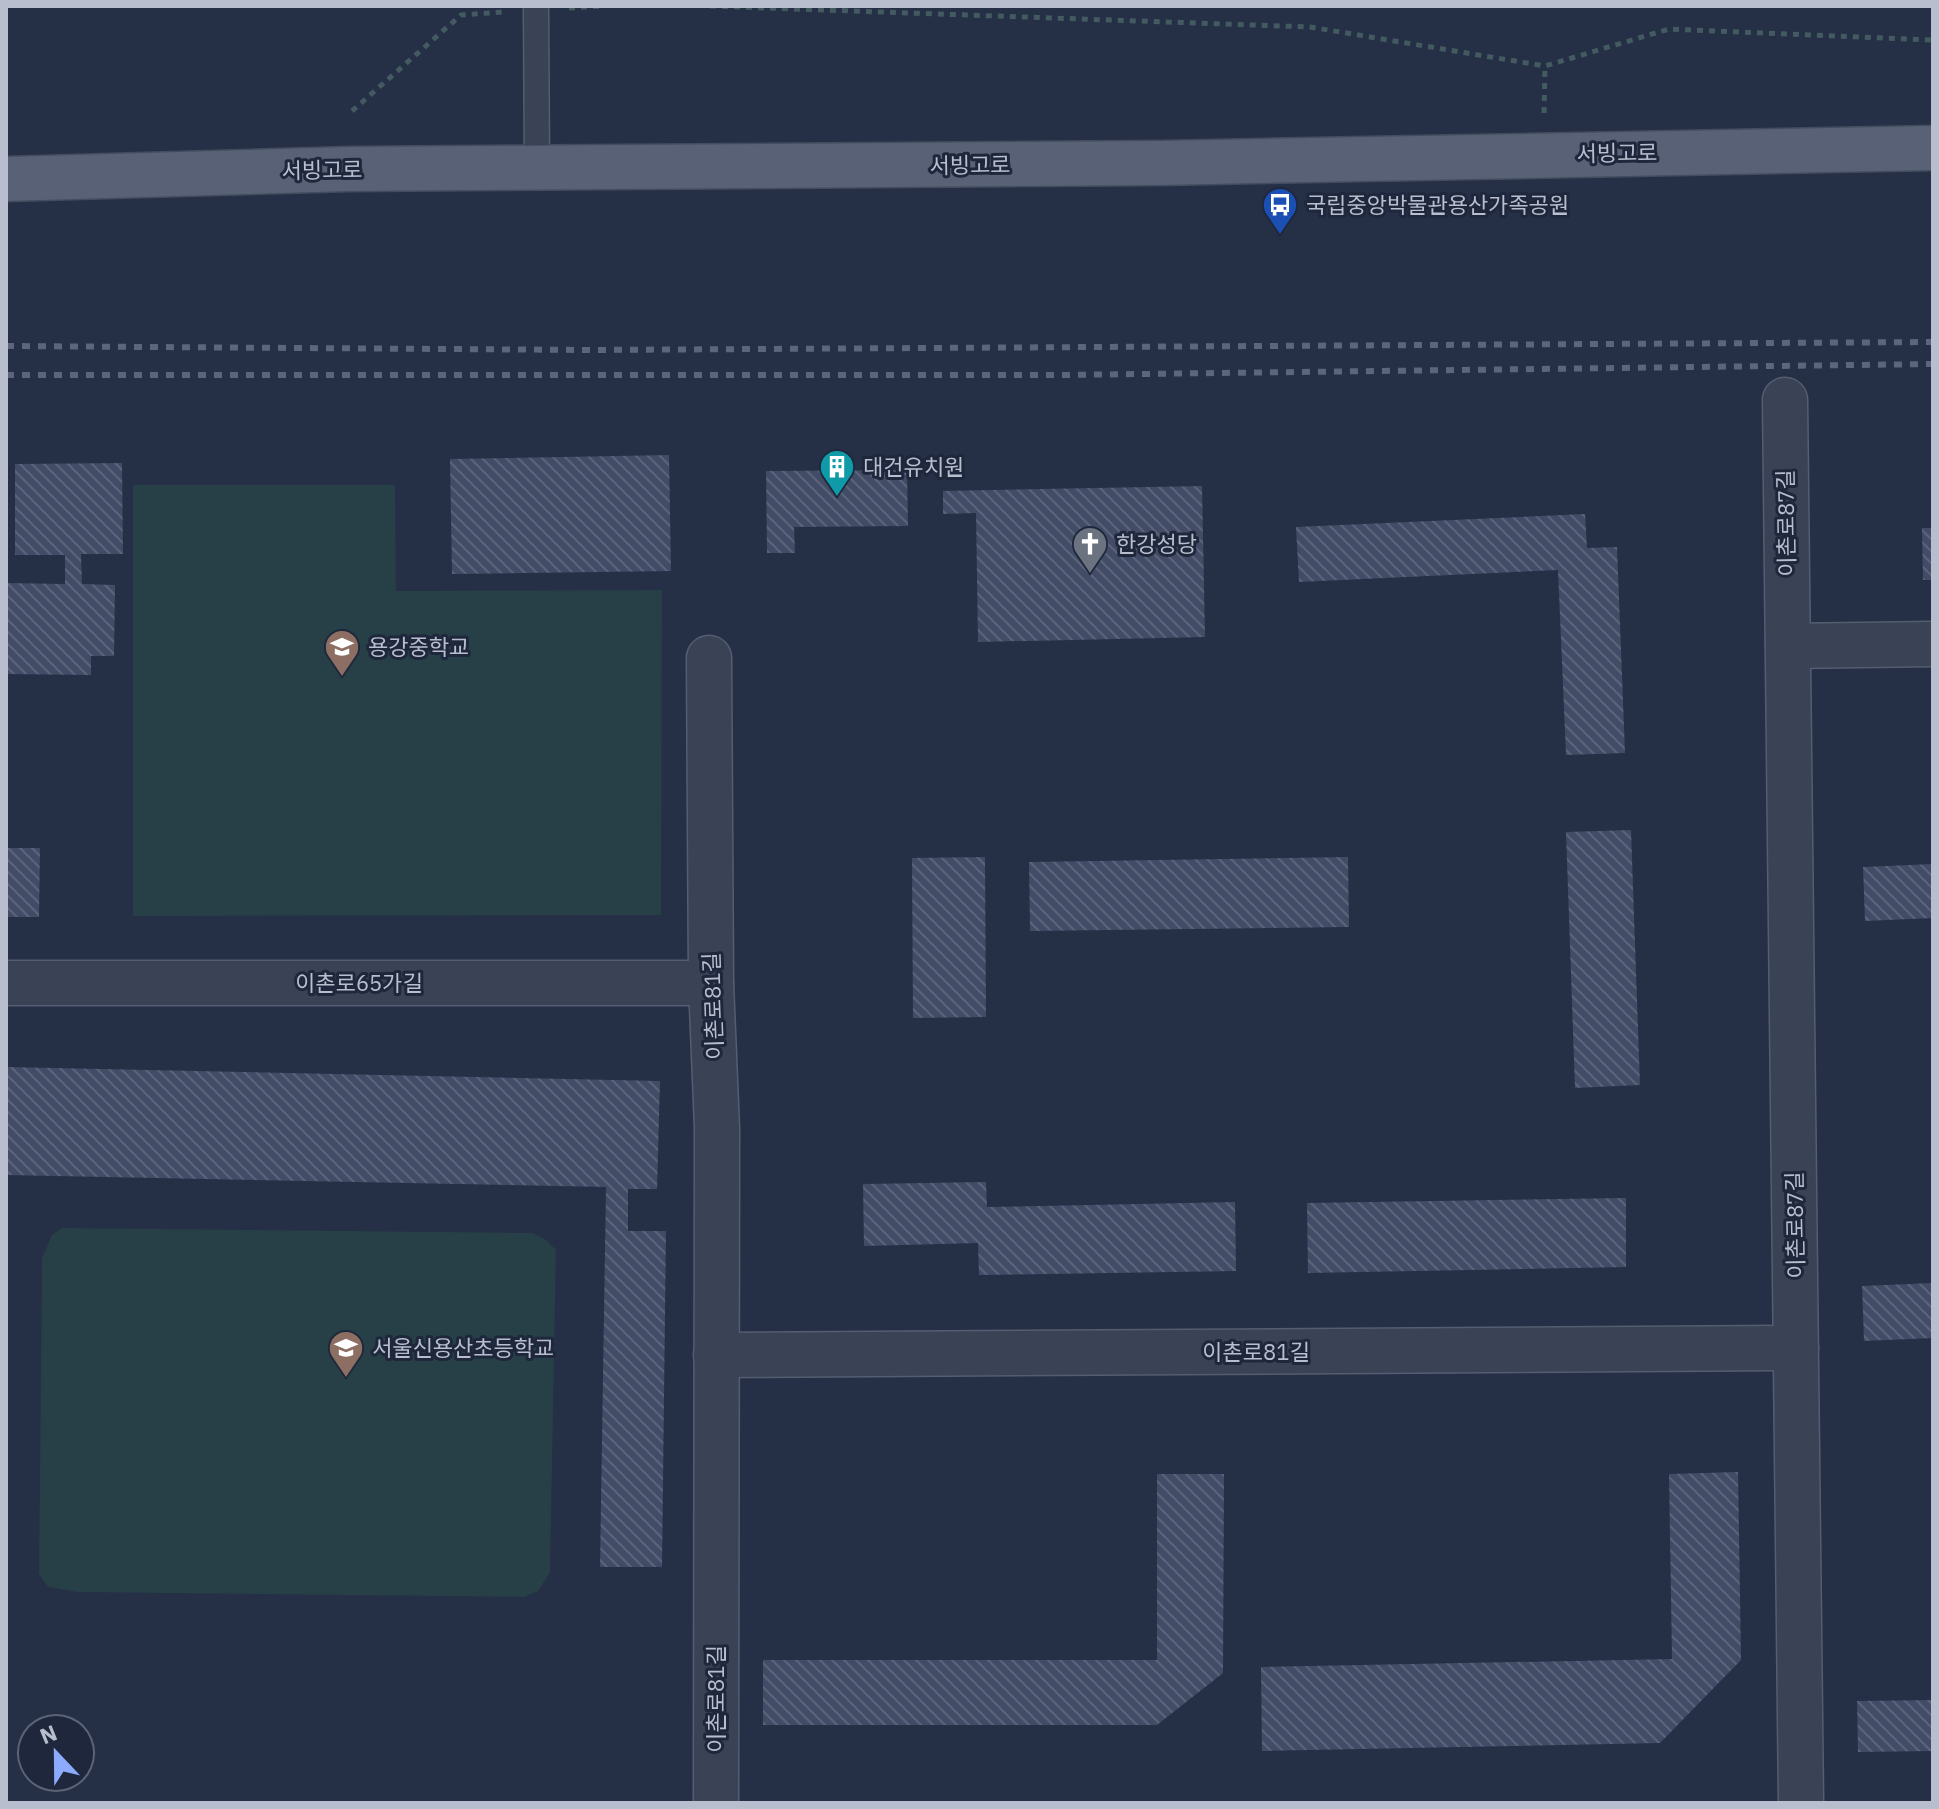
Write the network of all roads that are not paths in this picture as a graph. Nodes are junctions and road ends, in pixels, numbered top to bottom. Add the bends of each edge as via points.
1 (536, 8) edge
2 (1933, 148) edge
3 (537, 170) junction
4 (6, 179) edge
5 (1785, 400) dead end
6 (1933, 644) edge
7 (1788, 646) junction
8 (709, 658) dead end
9 (6, 983) edge
10 (711, 983) junction
11 (1796, 1348) junction
12 (716, 1355) junction
13 (716, 1803) edge
14 (1801, 1803) edge

1 - 3 lane
2 - 3 main road, 서빙고로
3 - 4 main road, 서빙고로 via 349,169
5 - 7 street, 이촌로87길
6 - 7 street
7 - 11 street, 이촌로87길
8 - 10 street, 이촌로81길
9 - 10 street, 이촌로65가길
10 - 12 street, 이촌로81길 via 717,1128
11 - 12 street, 이촌로81길
11 - 14 street, 이촌로87길
12 - 13 street, 이촌로81길

